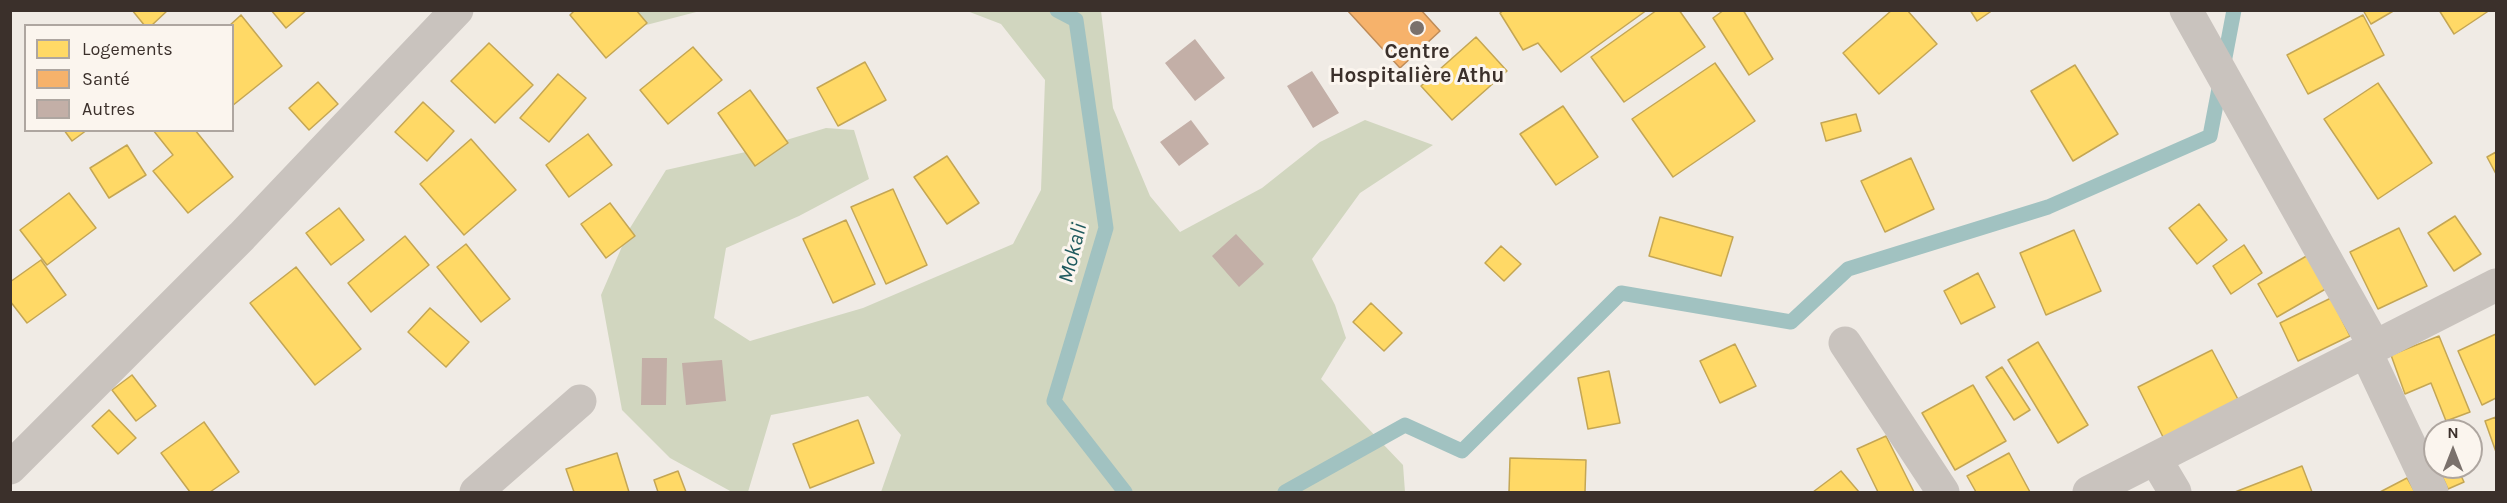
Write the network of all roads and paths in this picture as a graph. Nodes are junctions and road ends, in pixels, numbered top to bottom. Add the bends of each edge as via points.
1 (457, 10) edge
2 (2186, 10) edge
3 (2496, 285) edge
4 (1845, 343) dead end
5 (2370, 350) junction
6 (580, 401) dead end
7 (2156, 460) junction
8 (10, 468) edge
9 (476, 492) edge
10 (1943, 492) edge
11 (2089, 492) edge
12 (2175, 492) edge
13 (2432, 492) edge

1 - 8 street via 242,236
2 - 5 street
3 - 5 street
4 - 10 street
5 - 7 street
5 - 13 street
6 - 9 street
7 - 11 street
7 - 12 street

